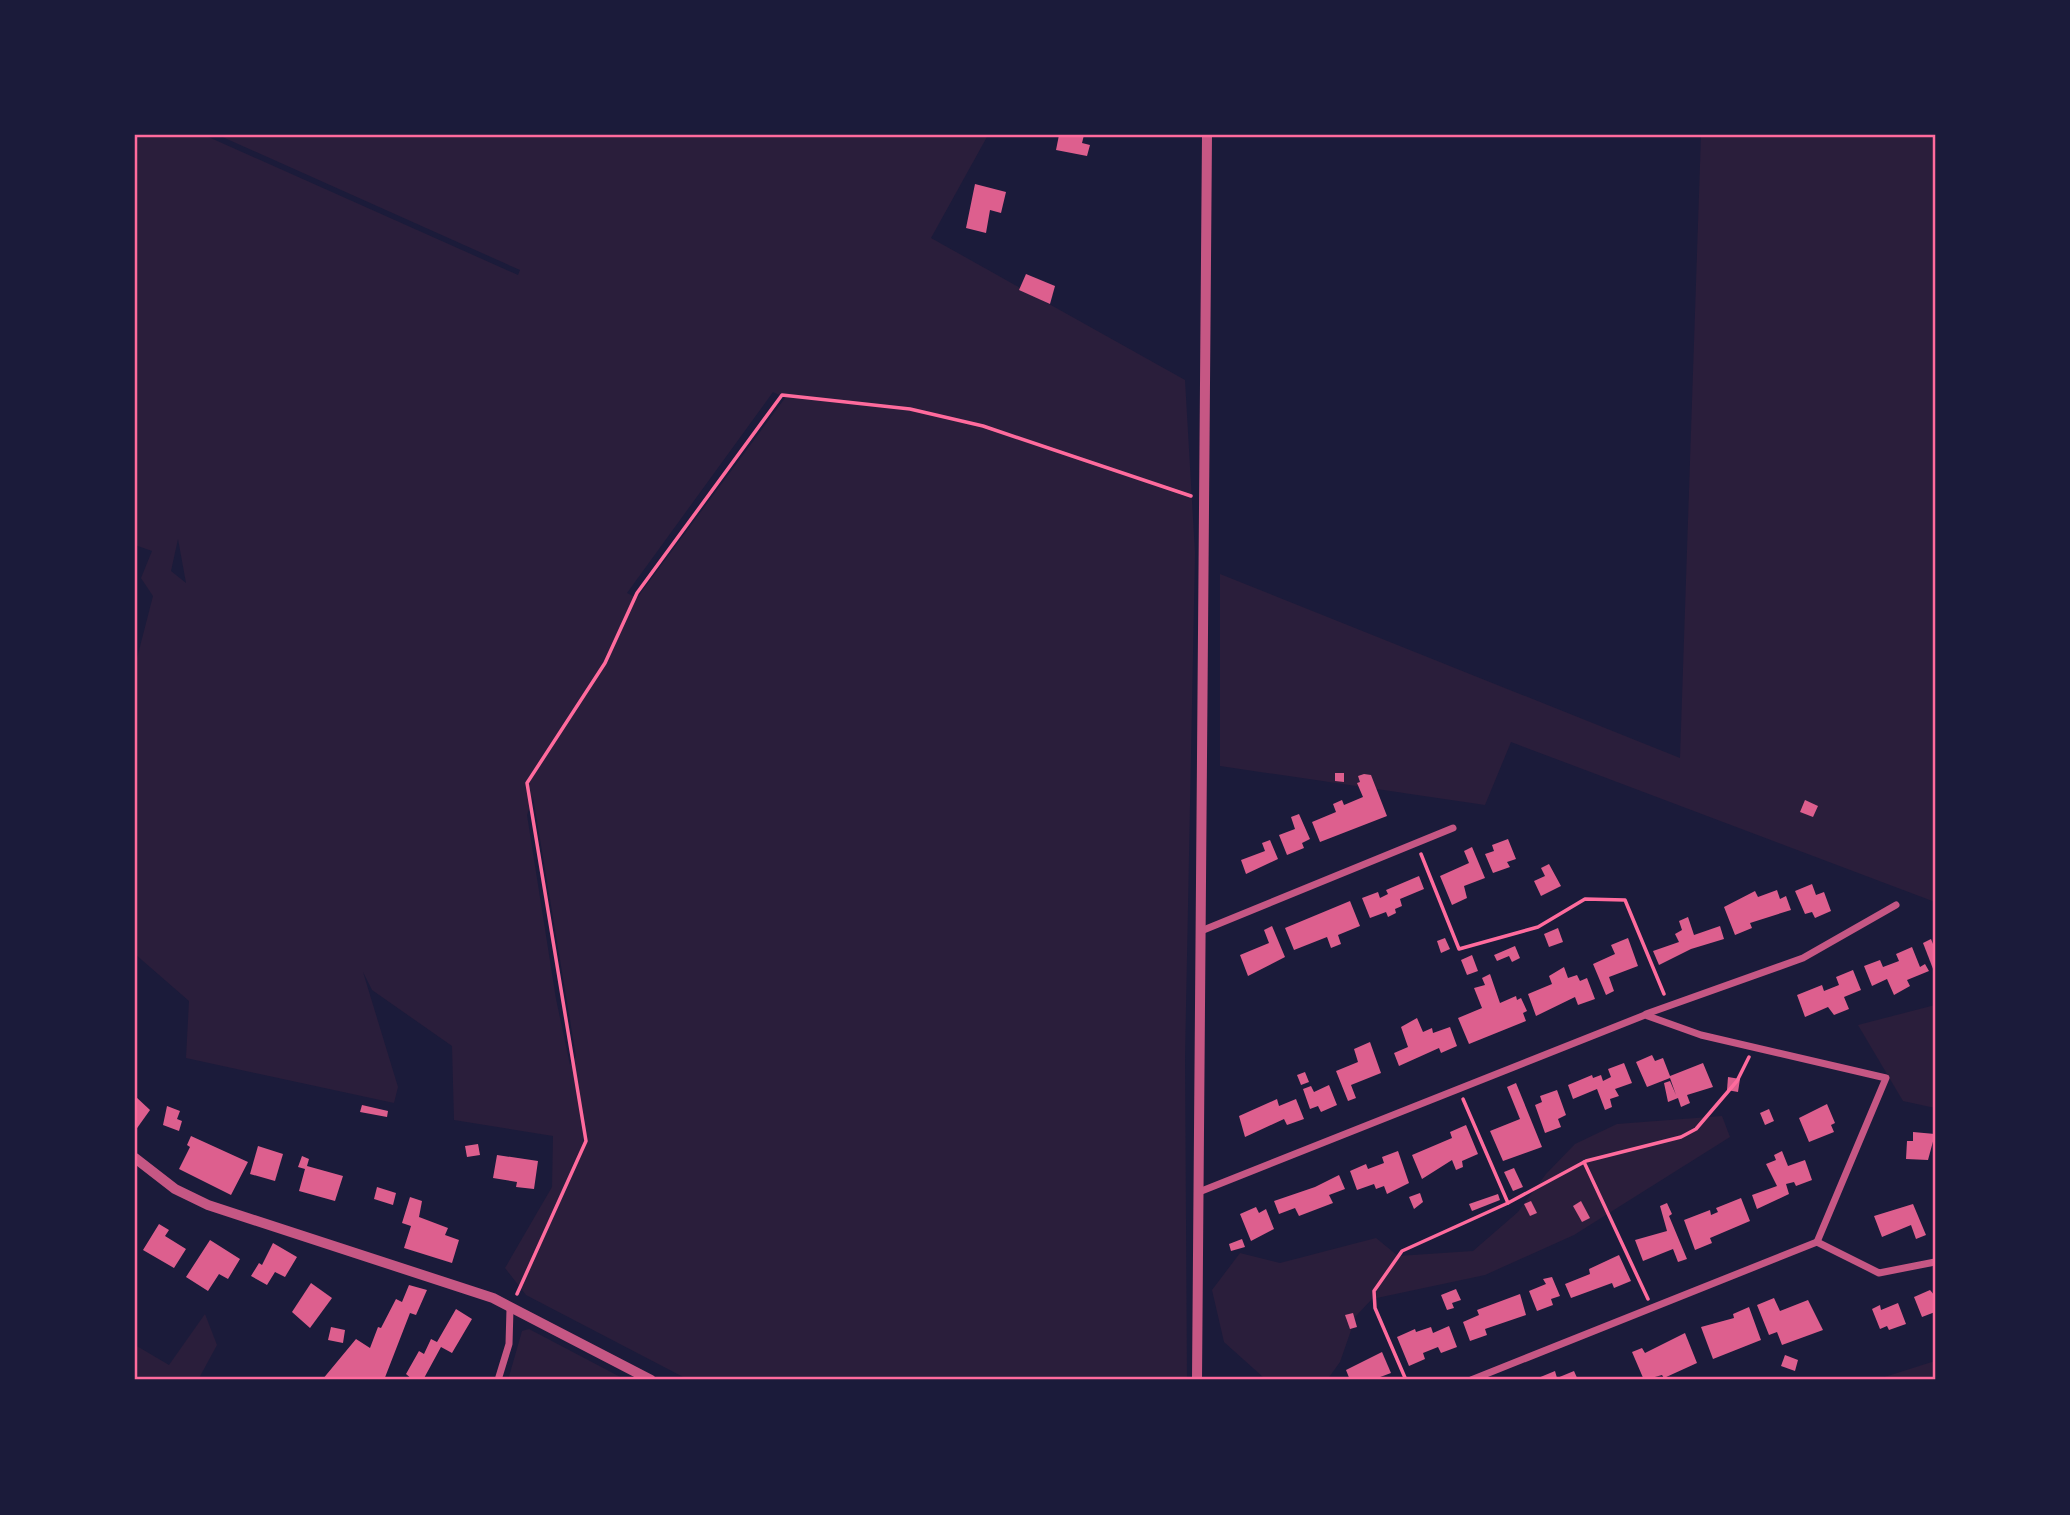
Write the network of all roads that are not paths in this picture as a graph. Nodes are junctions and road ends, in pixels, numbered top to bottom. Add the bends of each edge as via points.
1 (1207, 135) edge
2 (1453, 828) dead end
3 (1896, 905) dead end
4 (1201, 931) junction
5 (1645, 1015) junction
6 (135, 1158) edge
7 (1199, 1192) junction
8 (1817, 1242) junction
9 (1935, 1262) edge
10 (510, 1309) junction
11 (498, 1380) edge
12 (651, 1380) edge
13 (1196, 1380) edge
14 (1471, 1380) edge

1 - 4 street
2 - 4 street
3 - 5 street via 1803,958
4 - 7 street
5 - 7 street
5 - 8 street via 1701,1035 1886,1078
6 - 10 street via 176,1189 208,1205 493,1297
7 - 13 street
8 - 9 street via 1879,1273
8 - 14 street
10 - 11 street via 509,1343
10 - 12 street

